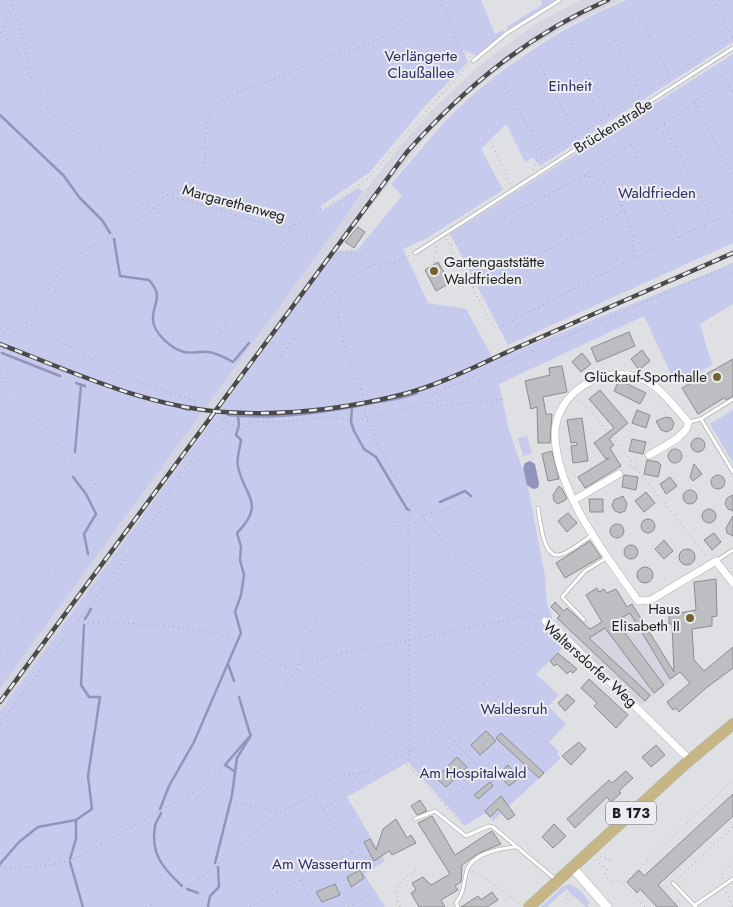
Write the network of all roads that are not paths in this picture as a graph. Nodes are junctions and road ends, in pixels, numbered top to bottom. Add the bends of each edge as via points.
1 (560, 0) edge
2 (733, 48) edge
3 (472, 61) road end
4 (415, 253) road end
5 (733, 399) edge
6 (701, 419) junction
7 (688, 422) junction
8 (649, 455) dead end
9 (733, 472) edge
10 (619, 474) dead end
11 (574, 500) junction
12 (538, 508) dead end
13 (593, 535) junction
14 (733, 550) edge
15 (608, 557) junction
16 (714, 562) junction
17 (733, 583) edge
18 (584, 620) dead end
19 (548, 623) road end
20 (733, 724) edge
21 (690, 760) junction
22 (416, 819) dead end
23 (516, 847) junction
24 (572, 867) junction
25 (733, 879) edge
26 (556, 881) junction
27 (671, 884) road end
28 (524, 905) edge
29 (696, 906) edge
30 (458, 907) edge
31 (607, 907) edge

1 - 3 lane via 508,33
2 - 4 lane, Brückenstraße
5 - 6 lane
6 - 7 lane
6 - 9 lane
7 - 8 street via 686,433
7 - 11 street via 645,380 620,376 592,379 571,396 556,423 555,436
10 - 11 street
11 - 13 street
12 - 13 lane via 547,550 552,554 559,556
13 - 15 street
14 - 16 lane
15 - 16 street via 638,601 643,602
15 - 18 lane via 585,571 562,597
16 - 17 street
19 - 21 street, Waltersdorfer Weg
20 - 21 main road, B 173
21 - 24 main road, B 173
22 - 23 lane via 435,811 461,833 471,835 490,826
23 - 26 lane
23 - 30 lane via 490,852 476,860 467,870 463,892 456,903
24 - 26 main road, B 173
24 - 31 street
25 - 29 lane
26 - 28 main road, B 173
27 - 29 lane

